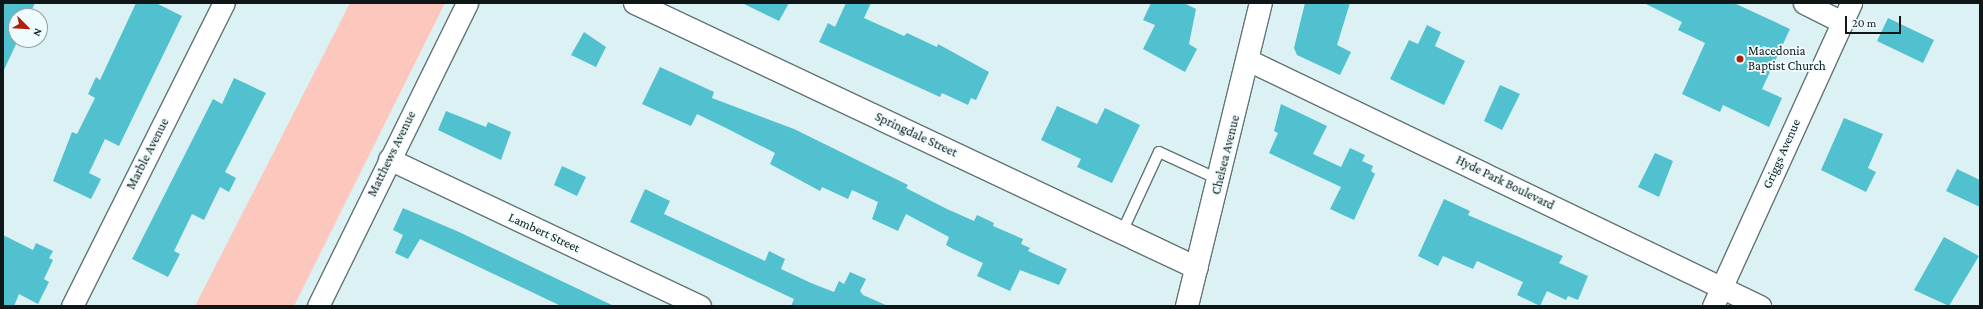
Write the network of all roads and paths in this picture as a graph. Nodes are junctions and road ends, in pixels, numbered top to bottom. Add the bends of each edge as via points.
1 (224, 3) edge
2 (467, 3) edge
3 (635, 3) edge
4 (1261, 3) edge
5 (1804, 3) edge
6 (1851, 3) edge
7 (1842, 22) junction
8 (1250, 61) junction
9 (389, 159) junction
10 (1220, 180) junction
11 (1122, 232) junction
12 (1197, 268) junction
13 (1722, 287) junction
14 (72, 306) edge
15 (318, 306) edge
16 (700, 306) edge
17 (1188, 306) edge
18 (1713, 306) edge
19 (1760, 306) edge

1 - 14 street, Marble Avenue
2 - 9 street, Matthews Avenue
3 - 11 street, Springdale Street
4 - 8 street, Chelsea Avenue
5 - 7 street
6 - 7 street, Griggs Avenue
7 - 13 street, Griggs Avenue
8 - 10 street, Chelsea Avenue
8 - 13 street, Hyde Park Boulevard
9 - 15 street, Matthews Avenue
9 - 16 street, Lambert Street
10 - 11 lane via 1159,152
10 - 12 street, Chelsea Avenue
11 - 12 street, Springdale Street
12 - 17 street, Chelsea Avenue
13 - 18 street, Griggs Avenue
13 - 19 street, Hyde Park Boulevard

